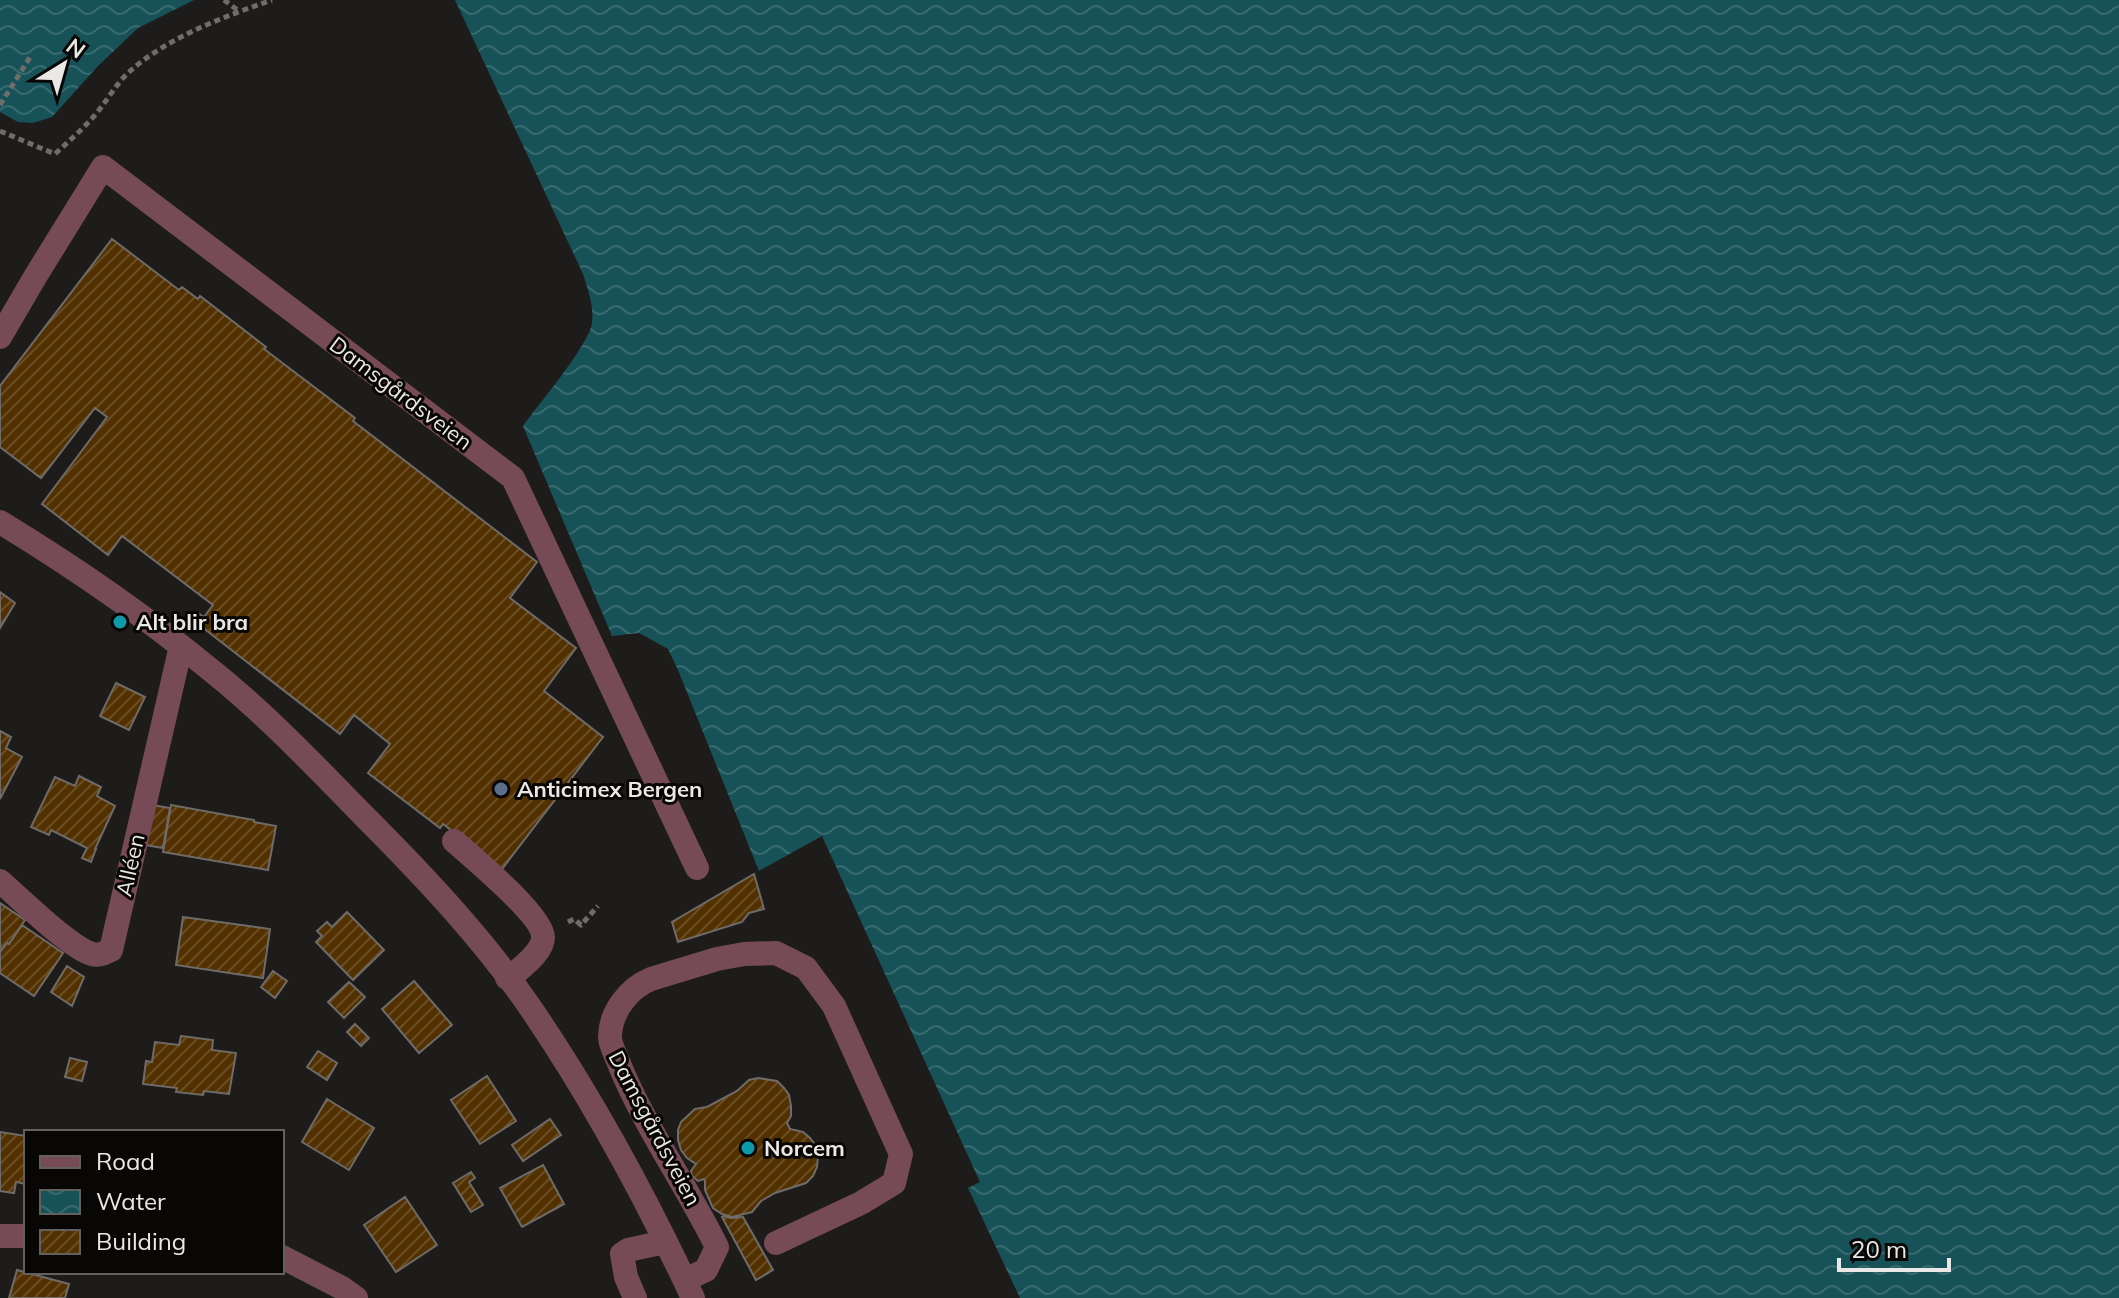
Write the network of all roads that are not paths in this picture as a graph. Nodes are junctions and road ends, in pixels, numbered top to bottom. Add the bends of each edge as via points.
1 (0, 337) edge
2 (0, 522) edge
3 (181, 646) junction
4 (454, 841) dead end
5 (697, 868) dead end
6 (0, 881) edge
7 (507, 978) junction
8 (0, 1236) edge
9 (24, 1236) edge
10 (665, 1242) junction
11 (776, 1243) dead end
12 (284, 1258) edge
13 (689, 1289) edge
14 (356, 1298) edge
15 (635, 1298) edge

1 - 5 street, Damsgårdsveien via 103,167 513,478
2 - 3 street, Damsgårdsveien via 89,578
3 - 6 street, Alléen via 111,950 91,954 73,944
3 - 7 street, Damsgårdsveien via 265,718 400,852
4 - 7 street via 513,895 543,937 538,951
7 - 10 street, Damsgårdsveien via 580,1087
8 - 9 street
10 - 13 street, Damsgårdsveien
10 - 15 street via 622,1254
11 - 13 street, Damsgårdsveien via 894,1183 901,1154 834,1006 806,968 776,953 717,959 651,979 620,1006 609,1039 644,1116 717,1247
12 - 14 street

